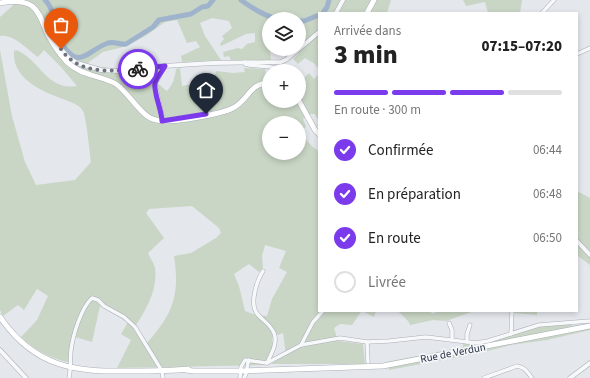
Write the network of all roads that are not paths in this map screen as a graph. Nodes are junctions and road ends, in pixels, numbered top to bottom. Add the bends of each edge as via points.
1 (343, 0) edge
2 (374, 0) edge
3 (554, 0) edge
4 (0, 3) edge
5 (337, 12) edge
6 (368, 12) edge
7 (543, 12) edge
8 (43, 23) junction
9 (318, 33) edge
10 (590, 48) edge
11 (578, 54) edge
12 (245, 62) junction
13 (165, 66) junction
14 (262, 66) edge
15 (262, 84) edge
16 (303, 108) edge
17 (162, 121) junction
18 (318, 133) edge
19 (578, 242) edge
20 (590, 255) edge
21 (263, 271) dead end
22 (322, 312) edge
23 (512, 312) edge
24 (0, 317) edge
25 (590, 321) edge
26 (449, 323) dead end
27 (470, 325) dead end
28 (590, 326) edge
29 (511, 334) junction
30 (452, 340) junction
31 (367, 342) junction
32 (467, 342) junction
33 (301, 345) junction
34 (0, 350) edge
35 (368, 362) dead end
36 (267, 363) junction
37 (590, 363) edge
38 (71, 368) junction
39 (244, 370) junction
40 (162, 371) junction
41 (26, 378) edge
42 (69, 378) edge
43 (163, 378) edge
44 (240, 378) edge
45 (244, 378) edge
46 (484, 378) edge
47 (532, 378) edge
48 (570, 378) edge

1 - 5 street
2 - 6 main road
3 - 7 street
4 - 8 main road via 18,0 25,2 32,6
8 - 13 street via 69,58 86,67 119,71
8 - 17 main road via 61,56 69,63 82,72 112,82 129,95 147,116
9 - 12 street via 281,62
10 - 11 street
12 - 13 street
12 - 14 street via 249,65
13 - 17 street via 155,84
15 - 17 main road via 254,86 239,104 228,110
16 - 18 main road
19 - 20 street
21 - 36 street via 253,302 256,312 275,334 274,347
22 - 33 street via 313,322
23 - 29 street
24 - 38 main road via 12,333 35,353
25 - 29 street via 540,325
26 - 30 street
27 - 32 street
28 - 39 main road, Rue de Verdun via 395,365
29 - 32 street via 488,341
30 - 31 street via 426,337
30 - 32 street
31 - 33 street via 340,338
31 - 35 street
33 - 36 street
34 - 41 street
36 - 39 street via 245,360
37 - 48 street
38 - 40 main road via 104,372
38 - 40 street via 71,349 78,322 92,298 124,317 135,328
38 - 42 street
39 - 40 main road, Rue de Verdun
39 - 44 street
39 - 45 street
40 - 43 street
46 - 47 street via 517,366 526,370

